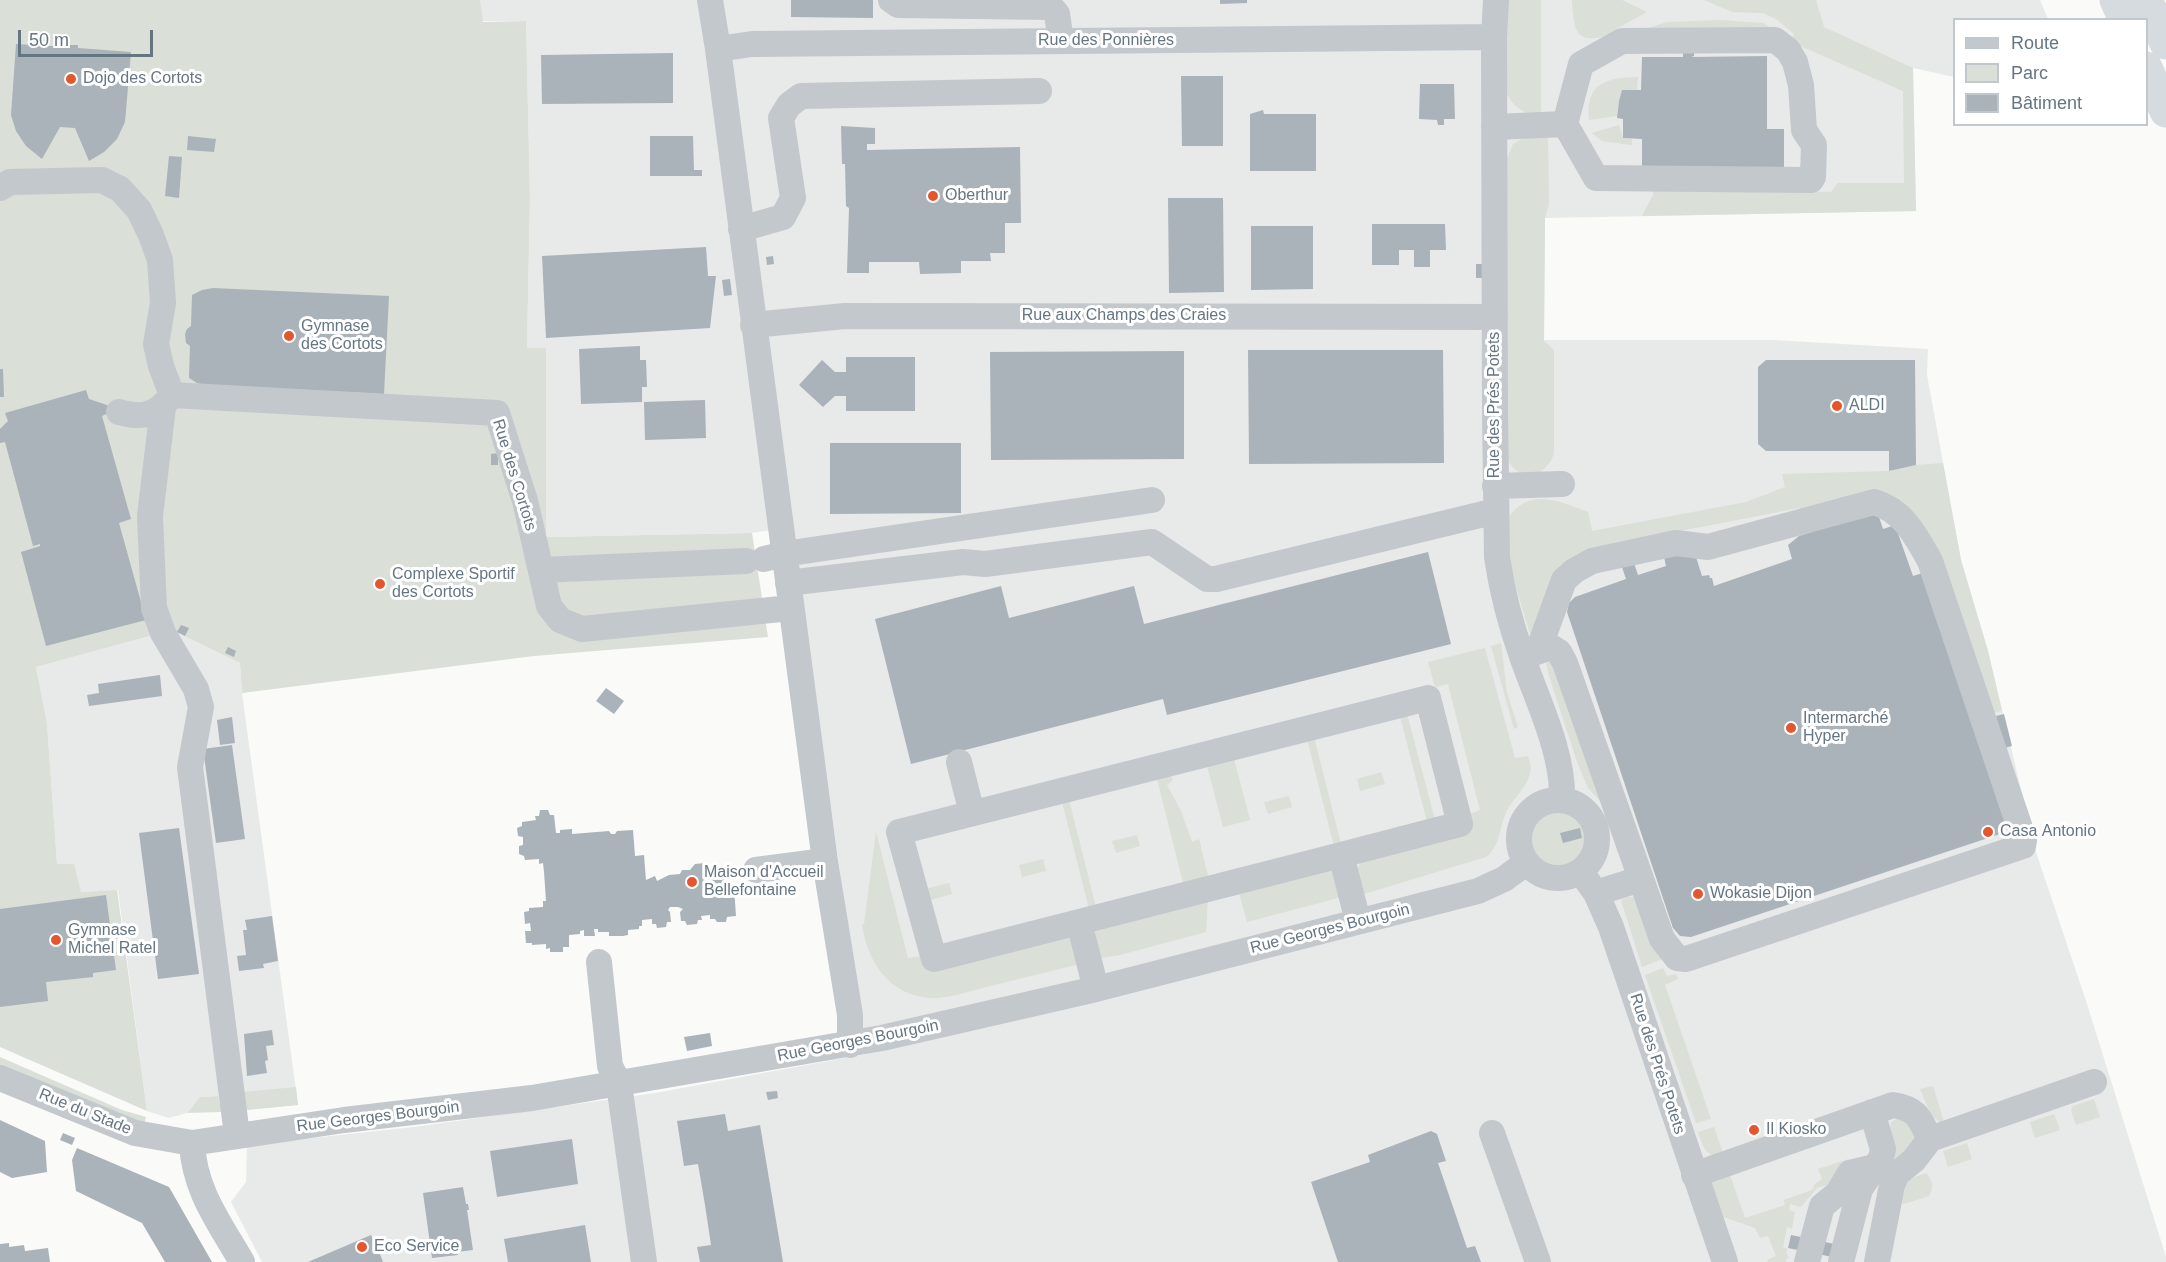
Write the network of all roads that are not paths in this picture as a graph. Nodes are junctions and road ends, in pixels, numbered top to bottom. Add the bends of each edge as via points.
1 (710, 0) edge
2 (891, 0) edge
3 (1496, 0) edge
4 (2116, 0) edge
5 (2146, 0) edge
6 (2124, 18) edge
7 (1494, 37) junction
8 (1061, 40) junction
9 (2166, 43) edge
10 (718, 49) junction
11 (2148, 72) edge
12 (1039, 91) dead end
13 (2166, 111) edge
14 (1565, 124) junction
15 (1494, 127) junction
16 (0, 188) edge
17 (741, 229) junction
18 (1494, 317) junction
19 (753, 325) junction
20 (167, 401) junction
21 (119, 412) dead end
22 (1562, 484) dead end
23 (1495, 486) junction
24 (1152, 500) dead end
25 (1496, 511) junction
26 (765, 558) junction
27 (541, 570) junction
28 (790, 595) junction
29 (1530, 654) junction
30 (959, 762) dead end
31 (1562, 800) junction
32 (972, 813) junction
33 (1341, 855) junction
34 (825, 861) junction
35 (1526, 863) junction
36 (756, 870) dead end
37 (1580, 871) junction
38 (1639, 873) junction
39 (1596, 893) junction
40 (1358, 921) junction
41 (1079, 922) junction
42 (599, 962) dead end
43 (1096, 989) junction
44 (850, 1045) junction
45 (0, 1078) edge
46 (2094, 1082) dead end
47 (619, 1084) junction
48 (1872, 1112) junction
49 (1492, 1133) dead end
50 (237, 1135) junction
51 (1930, 1139) junction
52 (181, 1142) junction
53 (1875, 1167) junction
54 (1694, 1175) junction
55 (242, 1262) edge
56 (644, 1262) edge
57 (1538, 1262) edge
58 (1725, 1262) edge
59 (1807, 1262) edge
60 (1841, 1262) edge
61 (1859, 1262) edge
62 (1877, 1262) edge

1 - 10 street
2 - 8 street via 898,5 1051,7 1057,14
3 - 7 street, Rue des Prés Potets
4 - 6 highway
5 - 9 highway
7 - 8 street, Rue des Ponnières
7 - 15 street, Rue des Prés Potets
8 - 10 street, Rue des Ponnières via 752,44
10 - 17 street
11 - 13 highway
12 - 17 street via 801,96 781,118 793,198 783,217
14 - 14 street via 1581,64 1622,41 1775,40 1796,62 1804,130 1814,145 1813,177 1596,178
14 - 15 street
15 - 18 street, Rue des Prés Potets
16 - 20 street via 10,182 102,180 120,189 139,210 160,260 163,303 156,344
17 - 19 street
18 - 19 street, Rue aux Champs des Craies via 845,316
18 - 23 street, Rue des Prés Potets
19 - 26 street
20 - 21 street, Rue des Cortots via 153,412 135,417
20 - 27 street, Rue des Cortots via 497,414 525,501
20 - 50 street via 150,516 154,608 163,633 196,689 201,707 190,767
22 - 23 street
23 - 25 street, Rue des Prés Potets
24 - 26 street
25 - 28 street, Rue des Cortots via 1216,579 1207,579 1152,542 985,564 963,562
25 - 29 street, Rue des Prés Potets via 1502,589
26 - 27 street
26 - 28 street
27 - 28 street, Rue des Cortots via 549,606 560,620 582,629
28 - 34 street
29 - 31 street, Rue des Prés Potets via 1559,764
29 - 38 street via 1554,648 1565,663
29 - 38 street via 1564,580 1592,561 1676,543 1708,547 1874,502 1890,507 1912,530 1930,561 2023,846 1686,959 1677,958 1662,939
30 - 32 street
31 - 35 street via 1540,804 1524,819 1518,842
31 - 37 street via 1580,806 1595,826 1595,851
32 - 33 street via 1428,698 1460,824
32 - 41 street via 899,832 934,959
33 - 40 street
33 - 41 street
34 - 36 street
34 - 44 street via 850,1015
35 - 37 street via 1549,877 1565,878
35 - 40 street, Rue Georges Bourgoin via 1478,891
37 - 39 street, Rue des Prés Potets
38 - 39 street via 1634,881
39 - 54 street, Rue des Prés Potets via 1611,927
40 - 43 street, Rue Georges Bourgoin
41 - 43 street
42 - 47 street via 610,1066
43 - 44 street, Rue Georges Bourgoin
44 - 47 street, Rue Georges Bourgoin
45 - 52 street, Rue du Stade via 135,1133
46 - 51 street
47 - 50 street, Rue Georges Bourgoin
47 - 56 street
48 - 51 street via 1893,1105 1909,1108
48 - 53 street via 1883,1149
48 - 54 street
49 - 57 street
50 - 52 street, Rue Georges Bourgoin
51 - 62 street via 1897,1174 1892,1185
52 - 55 street via 193,1162 201,1191
53 - 59 street via 1850,1173 1838,1193 1822,1206
53 - 60 street via 1860,1189
53 - 61 street
54 - 58 street, Rue des Prés Potets

